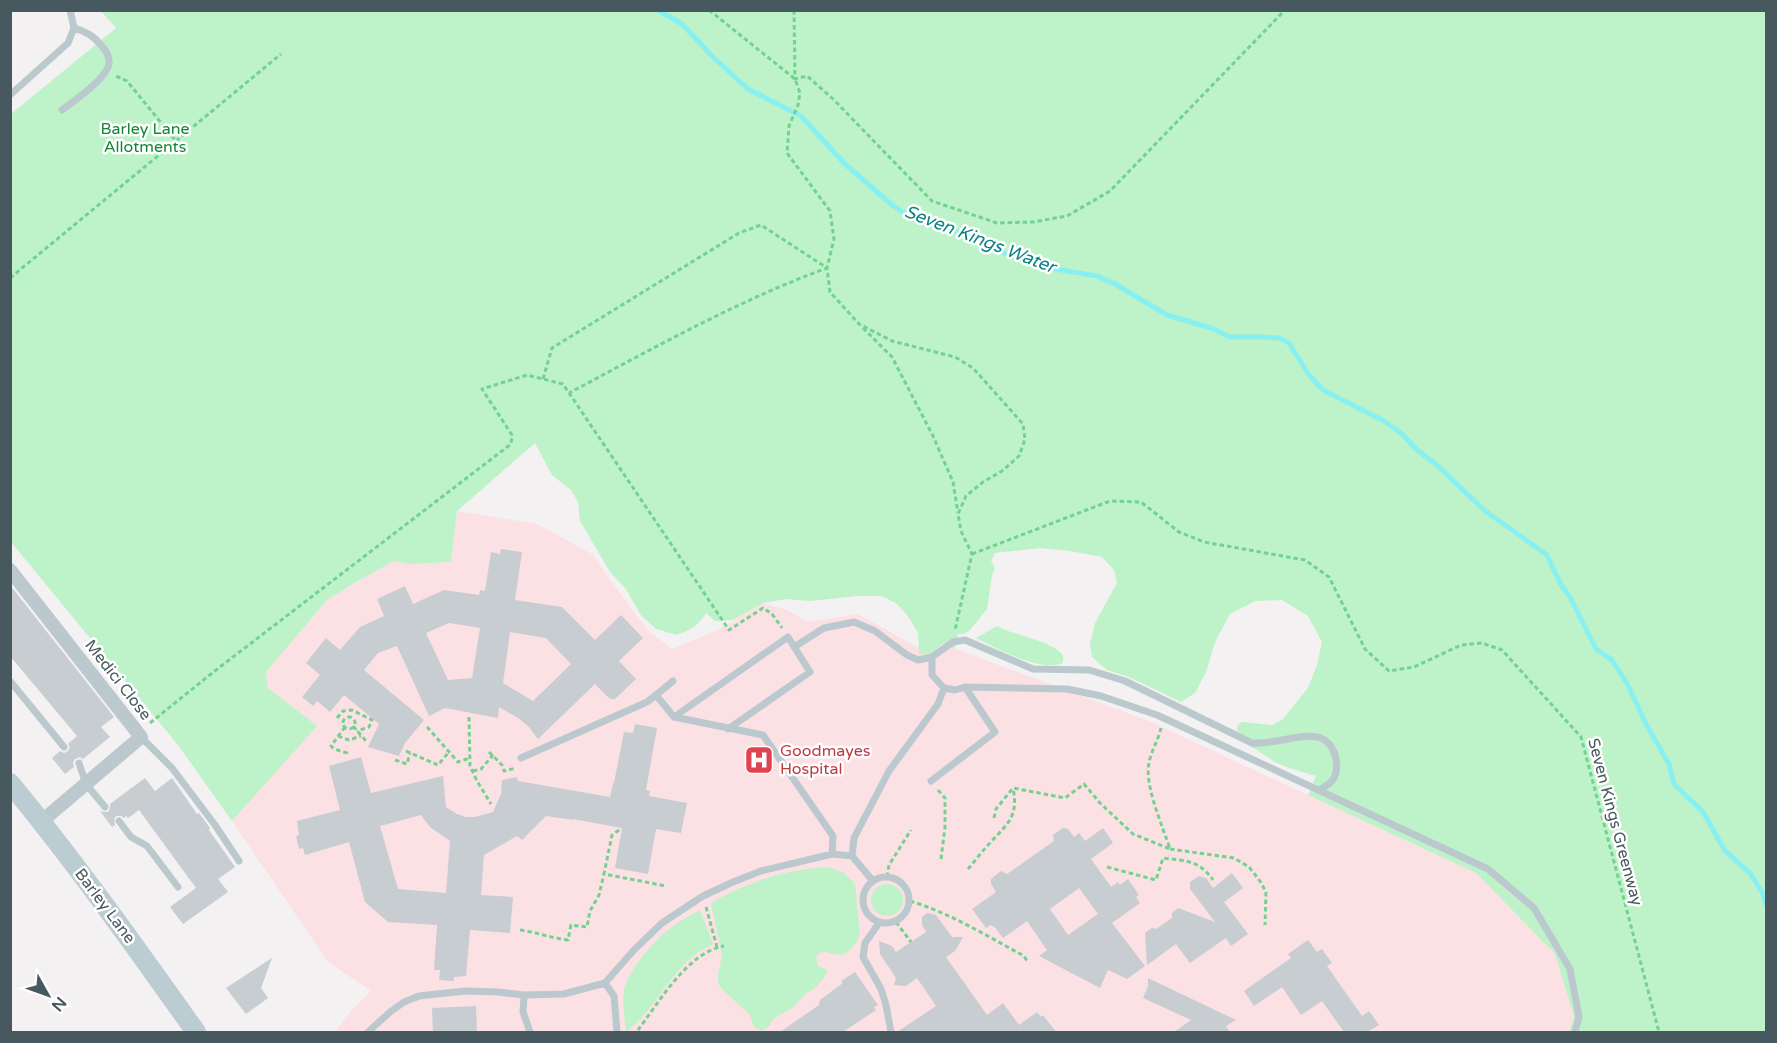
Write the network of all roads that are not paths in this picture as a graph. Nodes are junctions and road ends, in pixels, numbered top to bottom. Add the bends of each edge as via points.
1 (70, 10) edge
2 (74, 28) junction
3 (10, 95) edge
4 (62, 111) dead end
5 (10, 570) edge
6 (794, 647) junction
7 (932, 657) junction
8 (10, 681) edge
9 (673, 681) dead end
10 (965, 687) junction
11 (944, 688) junction
12 (656, 695) junction
13 (674, 717) junction
14 (728, 729) junction
15 (140, 735) junction
16 (64, 747) dead end
17 (521, 758) dead end
18 (79, 763) dead end
19 (932, 781) road end
20 (10, 783) edge
21 (86, 784) junction
22 (1319, 790) junction
23 (105, 807) dead end
24 (42, 821) junction
25 (119, 821) dead end
26 (832, 854) junction
27 (852, 856) junction
28 (239, 861) dead end
29 (873, 882) junction
30 (178, 886) dead end
31 (879, 923) junction
32 (605, 983) junction
33 (524, 995) junction
34 (196, 1032) edge
35 (368, 1032) edge
36 (530, 1032) edge
37 (617, 1032) edge
38 (891, 1032) edge
39 (1575, 1032) edge

1 - 2 lane
2 - 3 lane via 68,43
2 - 4 lane via 91,35 104,48 109,65
5 - 15 street, Medici Close
6 - 7 lane via 824,628 854,622 918,660
6 - 13 lane via 788,637
6 - 14 lane via 810,672
7 - 11 lane via 932,675
7 - 22 lane via 953,642 965,640 1032,669 1089,670 1125,681 1252,743 1318,736 1336,754 1332,781
8 - 16 lane
9 - 12 lane
10 - 11 lane
10 - 19 lane via 995,732
10 - 22 lane via 1067,689 1101,696 1164,719
11 - 27 lane via 938,704 889,771 854,838
12 - 13 lane
12 - 17 lane
13 - 14 lane
14 - 26 lane via 763,735 833,836
15 - 21 street, Medici Close
15 - 28 lane via 172,768
18 - 21 lane
20 - 24 main road, Barley Lane
21 - 23 lane
21 - 24 street, Medici Close
22 - 39 lane via 1488,868 1533,908 1570,969 1579,1017
24 - 34 main road, Barley Lane
25 - 30 lane via 131,837 147,846
26 - 27 lane
26 - 32 lane via 762,871 703,896 662,923
27 - 29 lane
29 - 31 lane via 863,900 867,914
29 - 31 lane via 894,878 909,894 906,913 896,922
31 - 38 lane via 865,943 863,957 881,989
32 - 33 lane via 564,994
32 - 37 lane via 614,996
33 - 35 lane via 465,991 419,996 390,1012
33 - 36 lane via 523,1012

